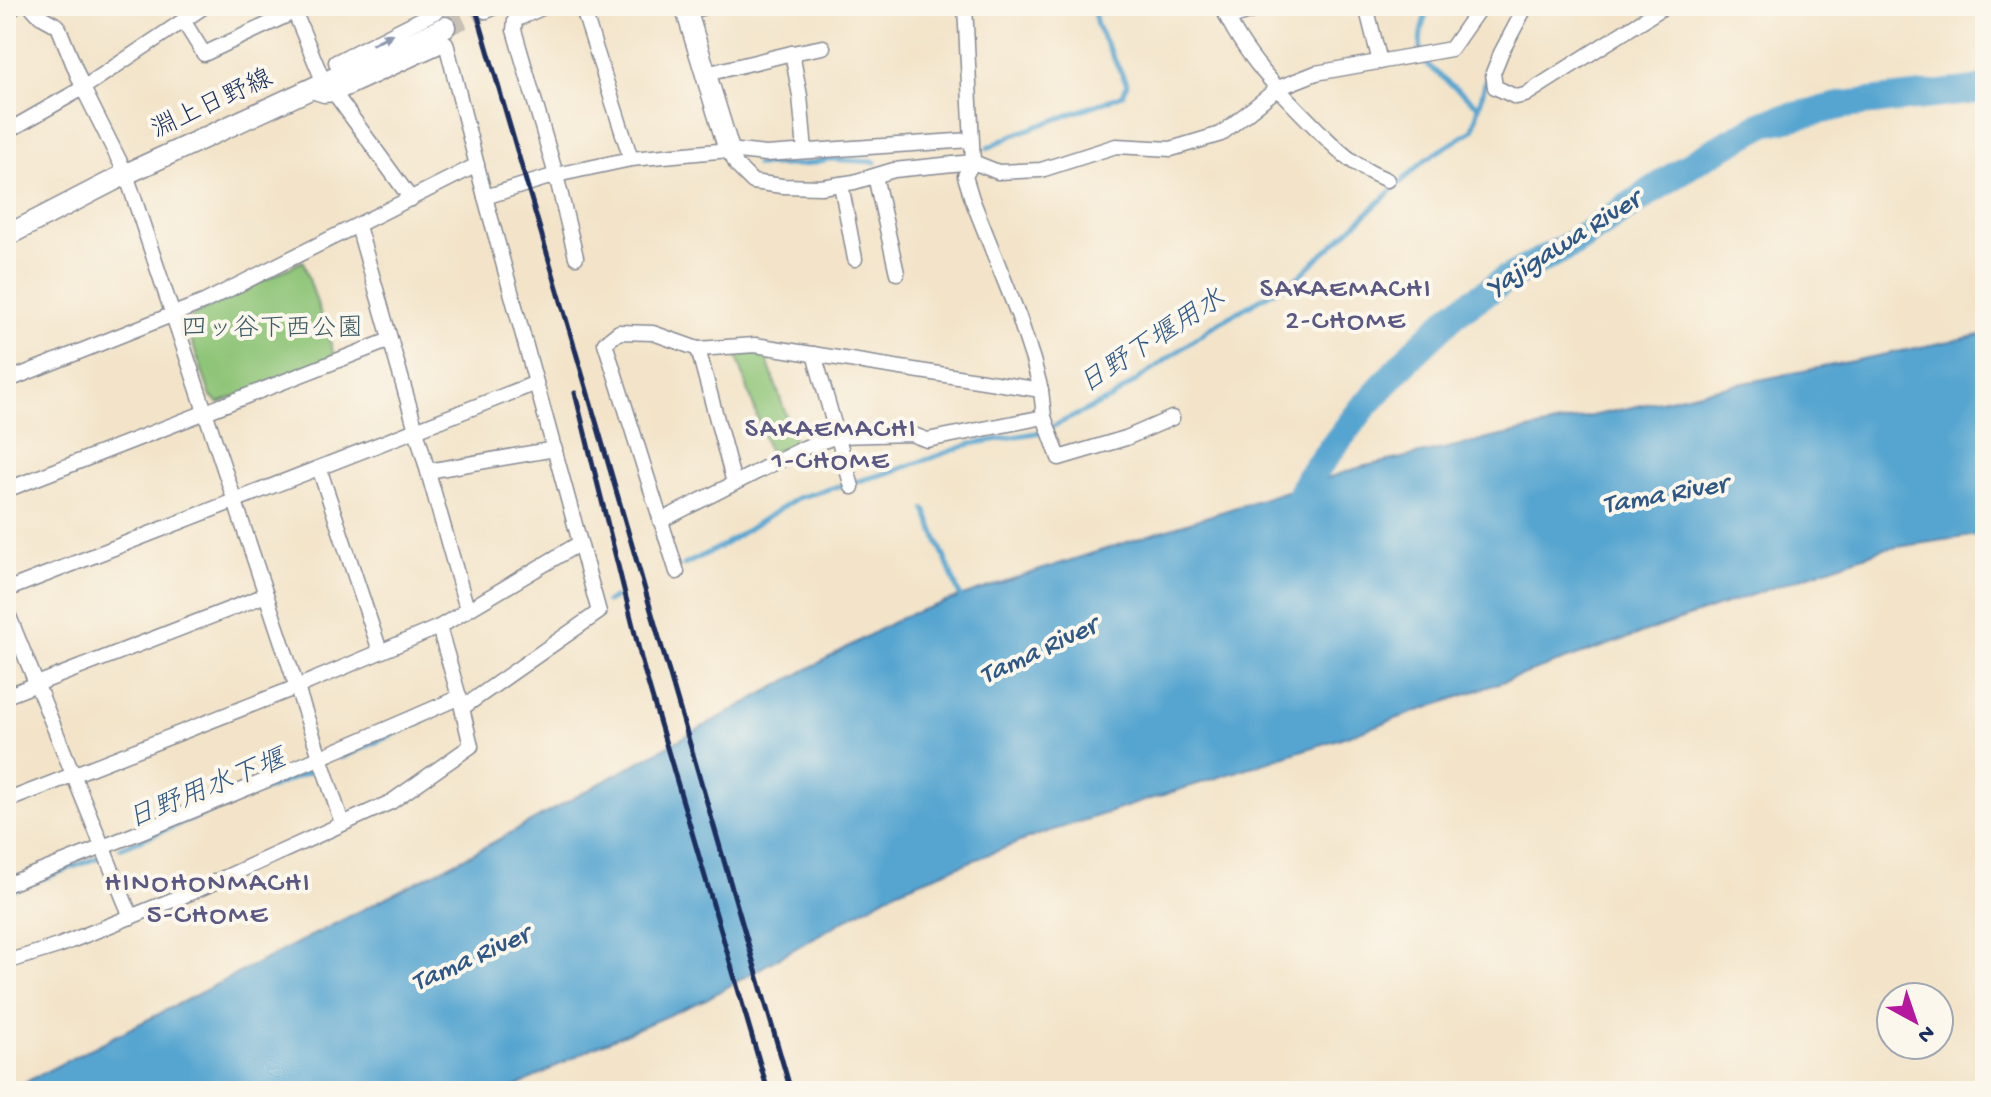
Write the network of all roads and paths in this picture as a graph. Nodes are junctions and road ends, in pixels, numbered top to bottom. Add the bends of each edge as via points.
1 (15, 6) edge
2 (31, 6) edge
3 (205, 6) edge
4 (435, 6) edge
5 (546, 6) edge
6 (582, 6) edge
7 (965, 6) edge
8 (1267, 6) edge
9 (1366, 6) edge
10 (1481, 6) edge
11 (1526, 6) edge
12 (1665, 6) edge
13 (693, 8) edge
14 (293, 9) edge
15 (1225, 12) edge
16 (6, 16) edge
17 (184, 22) junction
18 (445, 27) tunnel mouth
19 (823, 47) dead end
20 (792, 53) junction
21 (1380, 62) junction
22 (706, 74) junction
23 (327, 86) junction
24 (83, 88) junction
25 (1278, 88) junction
26 (6, 132) edge
27 (971, 140) junction
28 (729, 150) junction
29 (805, 151) junction
30 (631, 159) junction
31 (973, 162) junction
32 (477, 165) junction
33 (126, 174) junction
34 (556, 175) junction
35 (875, 176) junction
36 (1387, 180) dead end
37 (841, 184) junction
38 (485, 197) junction
39 (411, 199) junction
40 (358, 226) junction
41 (6, 236) edge
42 (576, 257) dead end
43 (855, 259) dead end
44 (897, 273) dead end
45 (173, 315) junction
46 (390, 340) junction
47 (698, 349) junction
48 (814, 354) junction
49 (6, 381) edge
50 (536, 383) junction
51 (1041, 390) junction
52 (205, 412) junction
53 (1172, 418) dead end
54 (1047, 425) junction
55 (415, 429) junction
56 (838, 436) junction
57 (555, 449) junction
58 (319, 468) junction
59 (428, 471) junction
60 (851, 482) dead end
61 (734, 483) junction
62 (6, 490) edge
63 (235, 500) junction
64 (660, 521) junction
65 (580, 543) junction
66 (677, 572) dead end
67 (6, 590) edge
68 (266, 595) junction
69 (6, 609) edge
70 (467, 609) junction
71 (439, 627) junction
72 (380, 651) junction
73 (37, 684) junction
74 (297, 687) junction
75 (6, 696) edge
76 (461, 703) junction
77 (320, 759) junction
78 (73, 775) junction
79 (6, 801) edge
80 (342, 823) junction
81 (103, 847) junction
82 (6, 885) edge
83 (131, 917) junction
84 (6, 962) edge

1 - 16 street
2 - 24 street via 58,26
3 - 17 street
23 -> 4 street via 336,62 437,11
5 - 34 street via 515,20 514,30
6 - 30 street
7 - 27 street
8 - 15 street
9 - 21 street
10 - 21 street via 1451,49
11 - 12 street via 1493,73 1495,87 1516,97
13 - 22 main road
14 - 17 street via 204,54
14 - 23 street
15 - 25 street
17 - 24 street
18 - 23 main road, 淵上日野線
19 - 20 street
20 - 22 street
20 - 29 street
21 - 25 street via 1316,73
22 - 28 main road
23 - 32 street via 446,43
23 - 33 main road, 淵上日野線
23 - 39 street
24 - 26 street
24 - 33 street
25 - 31 street via 1221,134 1171,149 1116,146 1041,170 998,172
25 - 36 street via 1337,148
27 - 29 street
27 - 31 street
28 - 29 street
28 - 30 street
28 - 37 street via 753,182
30 - 34 street
31 - 35 street
31 - 51 street via 965,176
32 - 38 street
32 - 39 street
33 - 41 main road, 淵上日野線
33 - 45 street
34 - 38 street
34 - 42 street
35 - 37 street
35 - 44 street
37 - 43 street
38 - 50 street
39 - 40 street
40 - 45 street
40 - 46 street
45 - 49 street
45 - 52 street
46 - 52 street
46 - 55 street
47 - 48 street via 755,345
47 - 61 street
47 - 64 street via 653,333 619,332 605,343
48 - 51 street
48 - 56 street
50 - 55 street
50 - 57 street
51 - 54 street
52 - 62 street
52 - 63 street
53 - 54 street via 1059,458
54 - 56 street via 927,440 911,434
55 - 58 street
55 - 59 street
56 - 60 street
56 - 61 street
57 - 59 street
57 - 65 street
58 - 63 street
58 - 72 street
59 - 70 street
61 - 64 street
63 - 67 street
63 - 68 street
64 - 66 street
65 - 70 street
65 - 76 street via 599,612
68 - 73 street
68 - 74 street
69 - 73 street
70 - 71 street
71 - 72 street
71 - 76 street
72 - 74 street
73 - 75 street
73 - 78 street
74 - 77 street
74 - 78 street
76 - 77 street
76 - 80 street via 471,746 391,802
77 - 80 street
77 - 81 street
78 - 79 street
78 - 81 street
80 - 83 street
81 - 82 street
81 - 83 street
83 - 84 street

